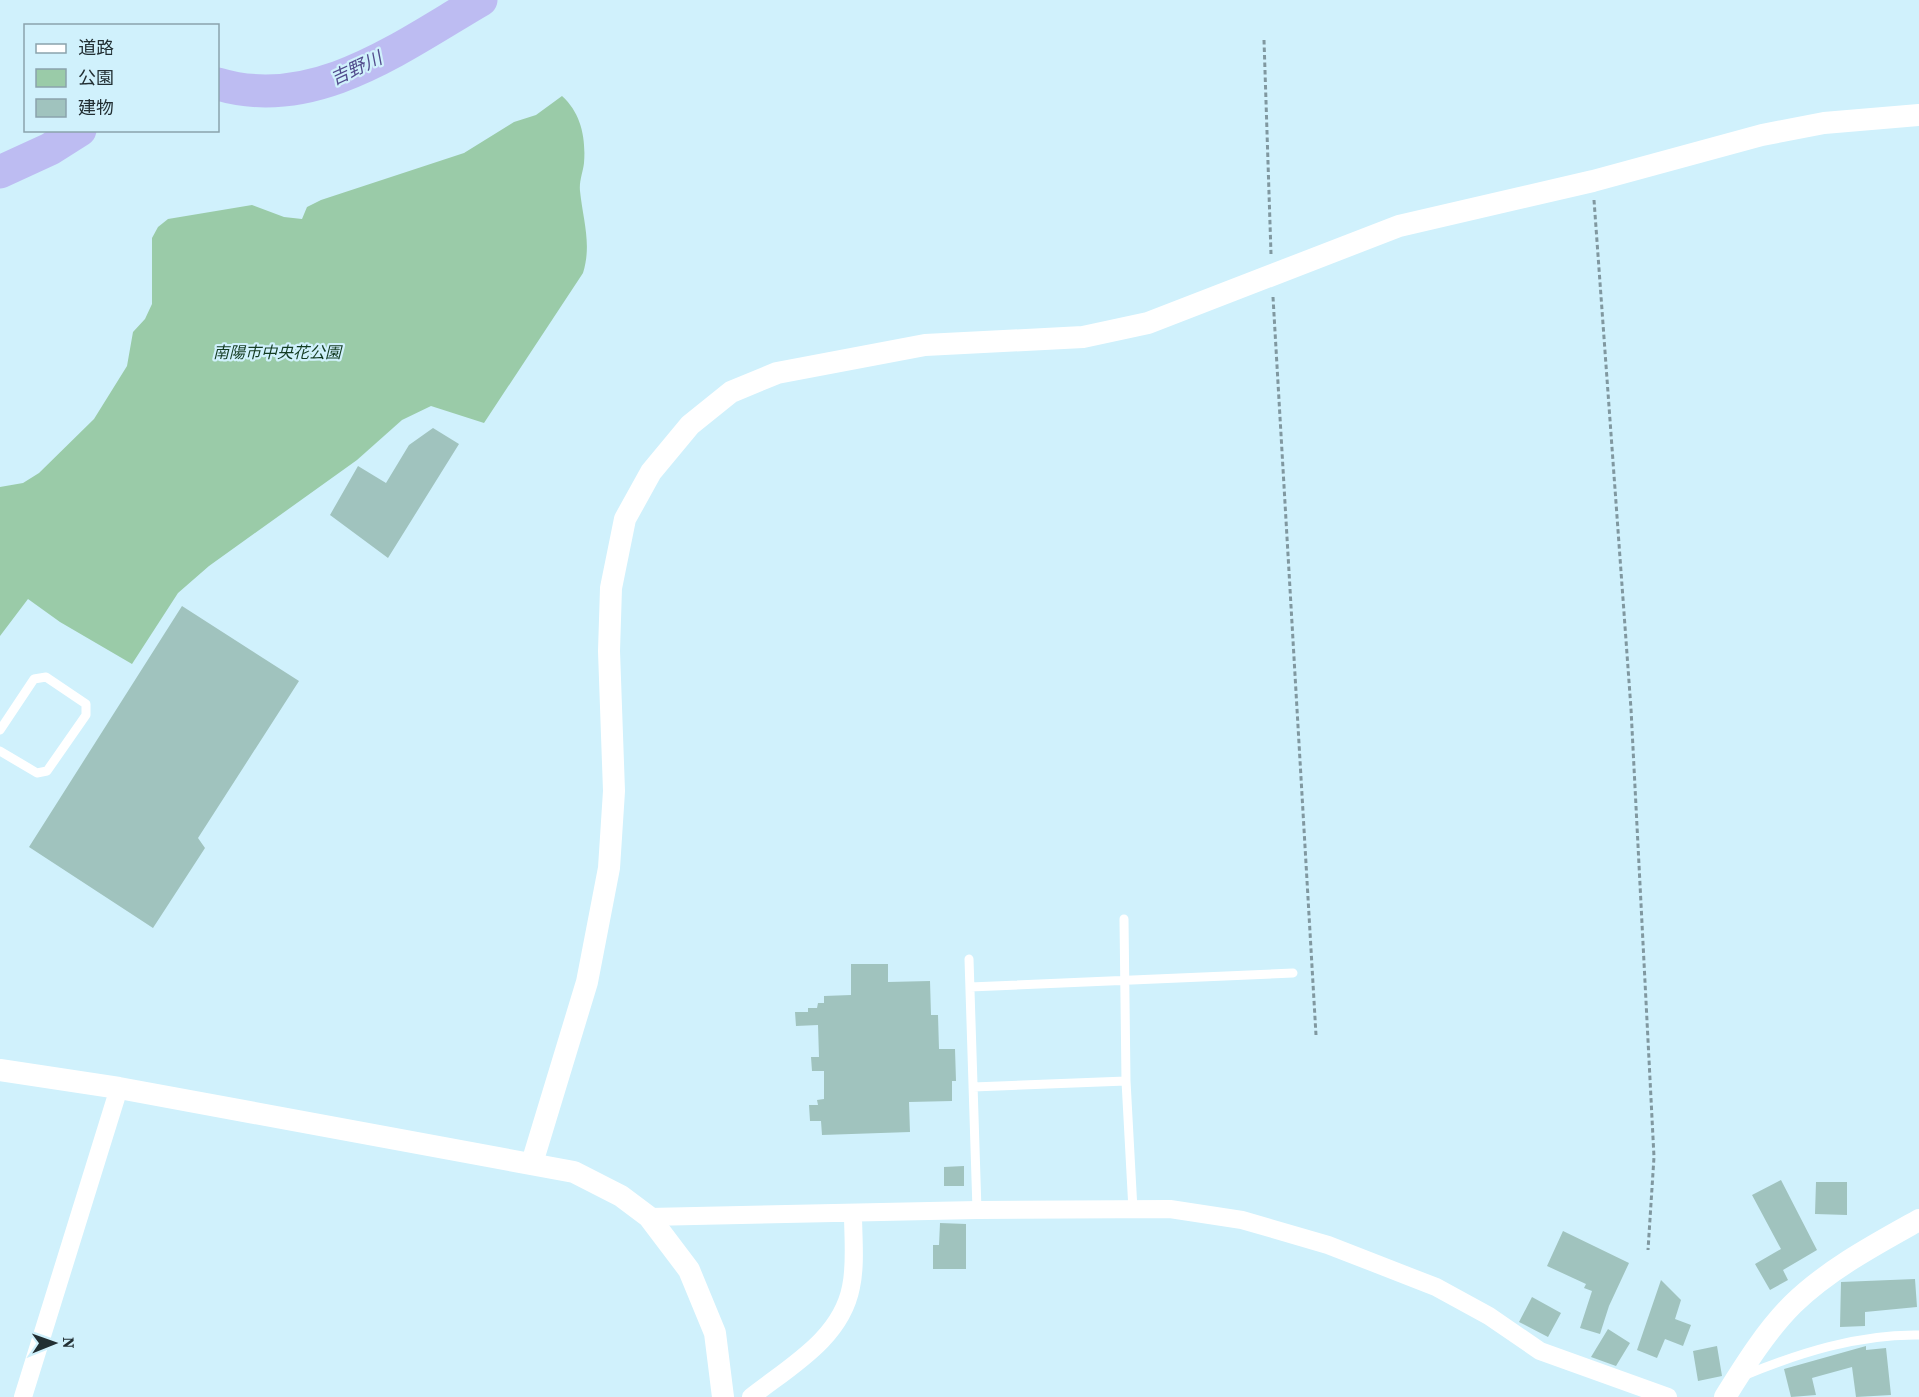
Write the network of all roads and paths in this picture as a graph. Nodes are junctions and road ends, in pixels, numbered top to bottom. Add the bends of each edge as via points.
1 (1264, 40) dead end
2 (1919, 115) edge
3 (1593, 181) junction
4 (1272, 277) junction
5 (0, 730) edge
6 (0, 751) edge
7 (1124, 919) dead end
8 (969, 959) dead end
9 (1293, 973) dead end
10 (1125, 980) junction
11 (970, 987) junction
12 (1316, 1035) dead end
13 (0, 1070) edge
14 (1126, 1081) junction
15 (973, 1087) junction
16 (119, 1088) junction
17 (532, 1163) junction
18 (977, 1210) junction
19 (1133, 1210) junction
20 (853, 1213) junction
21 (649, 1217) junction
22 (1919, 1220) edge
23 (1648, 1250) dead end
24 (1919, 1335) edge
25 (1730, 1388) edge
26 (22, 1397) edge
27 (723, 1397) edge
28 (751, 1397) edge
29 (1668, 1397) edge

1 - 4 path
2 - 3 street via 1824,123 1762,135
3 - 4 street via 1399,226
3 - 23 path via 1631,708 1654,1157
4 - 12 path
4 - 17 street via 1148,323 1083,337 925,345 777,373 731,392 690,425 651,472 625,519 611,588 614,791 609,868 587,982
5 - 6 lane via 34,679 46,677 86,705 86,715 47,771 37,773
7 - 10 lane
8 - 11 lane
9 - 10 lane
10 - 11 lane
10 - 14 lane
11 - 15 lane
13 - 16 street
14 - 15 lane
14 - 19 lane
15 - 18 lane
16 - 17 street
16 - 26 street
17 - 21 street via 574,1172 621,1196
18 - 19 street
18 - 20 street
19 - 29 street via 1170,1209 1242,1220 1328,1245 1436,1287 1489,1316 1540,1351
20 - 21 street
20 - 28 street via 852,1287 843,1313 828,1336
21 - 27 street via 689,1270 711,1323
22 - 25 street via 1867,1249 1793,1304
24 - 25 lane via 1845,1342 1788,1358

